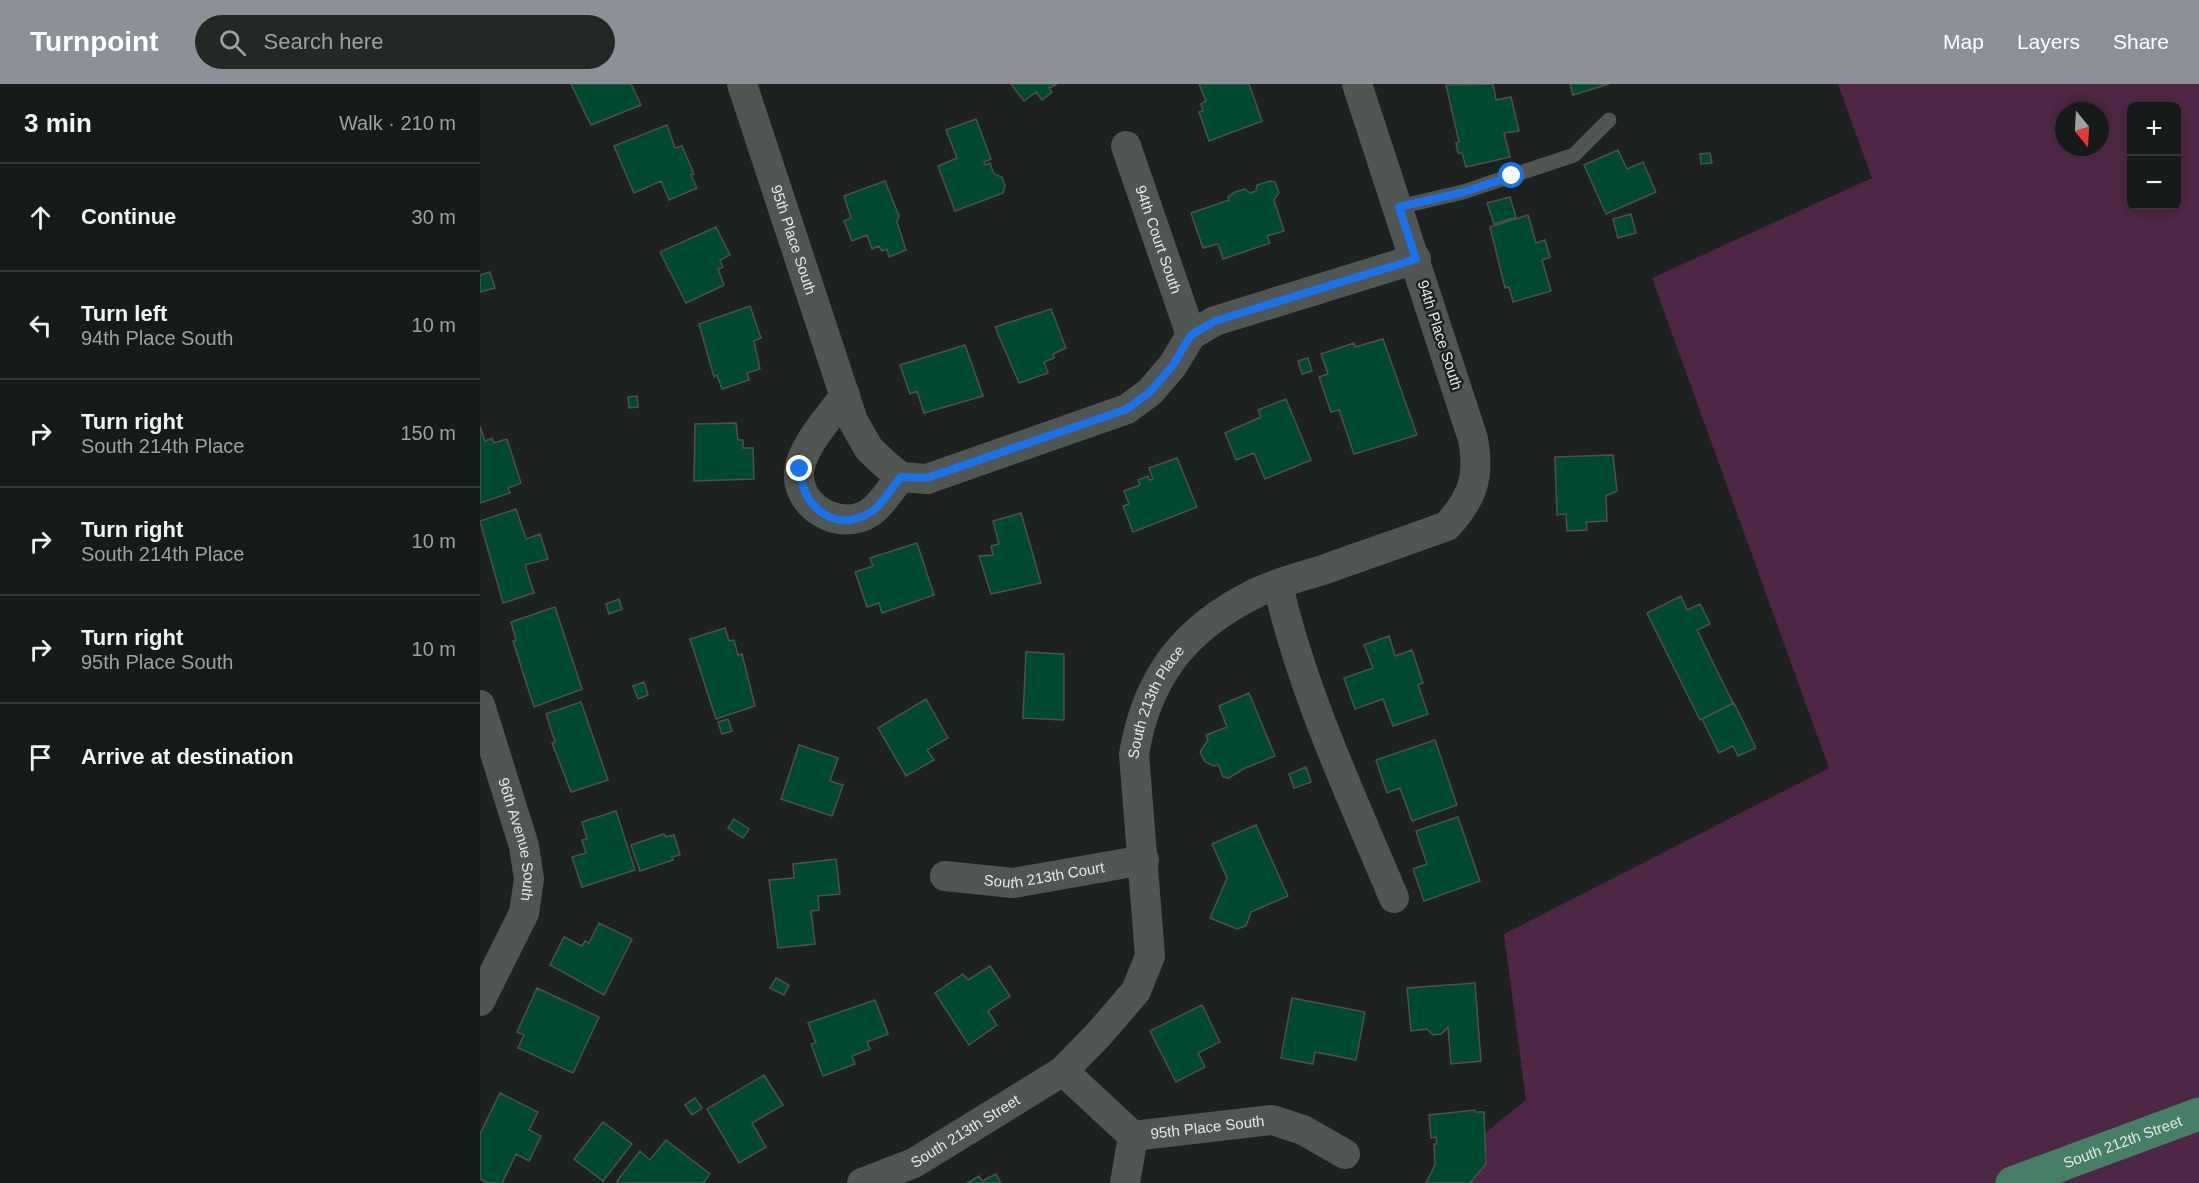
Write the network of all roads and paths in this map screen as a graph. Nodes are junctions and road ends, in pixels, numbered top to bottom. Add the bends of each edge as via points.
1 (742, 84) edge
2 (1357, 84) edge
3 (1610, 120) dead end
4 (1126, 146) dead end
5 (1399, 207) junction
6 (1416, 259) junction
7 (1191, 335) junction
8 (849, 408) junction
9 (901, 477) junction
10 (1473, 485) joint
11 (1278, 585) junction
12 (480, 705) edge
13 (1144, 860) junction
14 (945, 876) dead end
15 (1394, 898) dead end
16 (480, 1001) edge
17 (1062, 1071) junction
18 (2199, 1114) edge
19 (1134, 1136) junction
20 (1345, 1154) dead end
21 (862, 1183) edge
22 (1125, 1183) edge
23 (2013, 1183) edge

1 - 8 street, 95th Place South
2 - 5 street, 94th Place South
3 - 5 lane via 1574,155 1464,192
4 - 7 street, 94th Court South
5 - 6 street, 94th Place South
6 - 7 street via 1215,321
6 - 10 street, 94th Place South via 1473,438 1477,460
7 - 9 street via 1150,392 1127,409 927,478
8 - 9 street, 95th Place South via 869,449
8 - 9 street via 804,453 800,483 808,502 822,514 857,518 872,512
10 - 11 street, South 213th Place via 1463,508 1448,526
11 - 13 street, South 213th Place via 1255,593 1211,619 1177,650 1153,688 1134,754
11 - 15 street via 1291,641 1312,702
12 - 16 street, 96th Avenue South via 524,846 529,879 524,913
13 - 14 street, South 213th Court via 1013,883
13 - 17 street, South 213th Place via 1150,956 1136,991
17 - 19 street
17 - 21 street, South 213th Street via 914,1163
18 - 23 main road, South 212th Street
19 - 20 street, 95th Place South via 1272,1120 1303,1130
19 - 22 street

